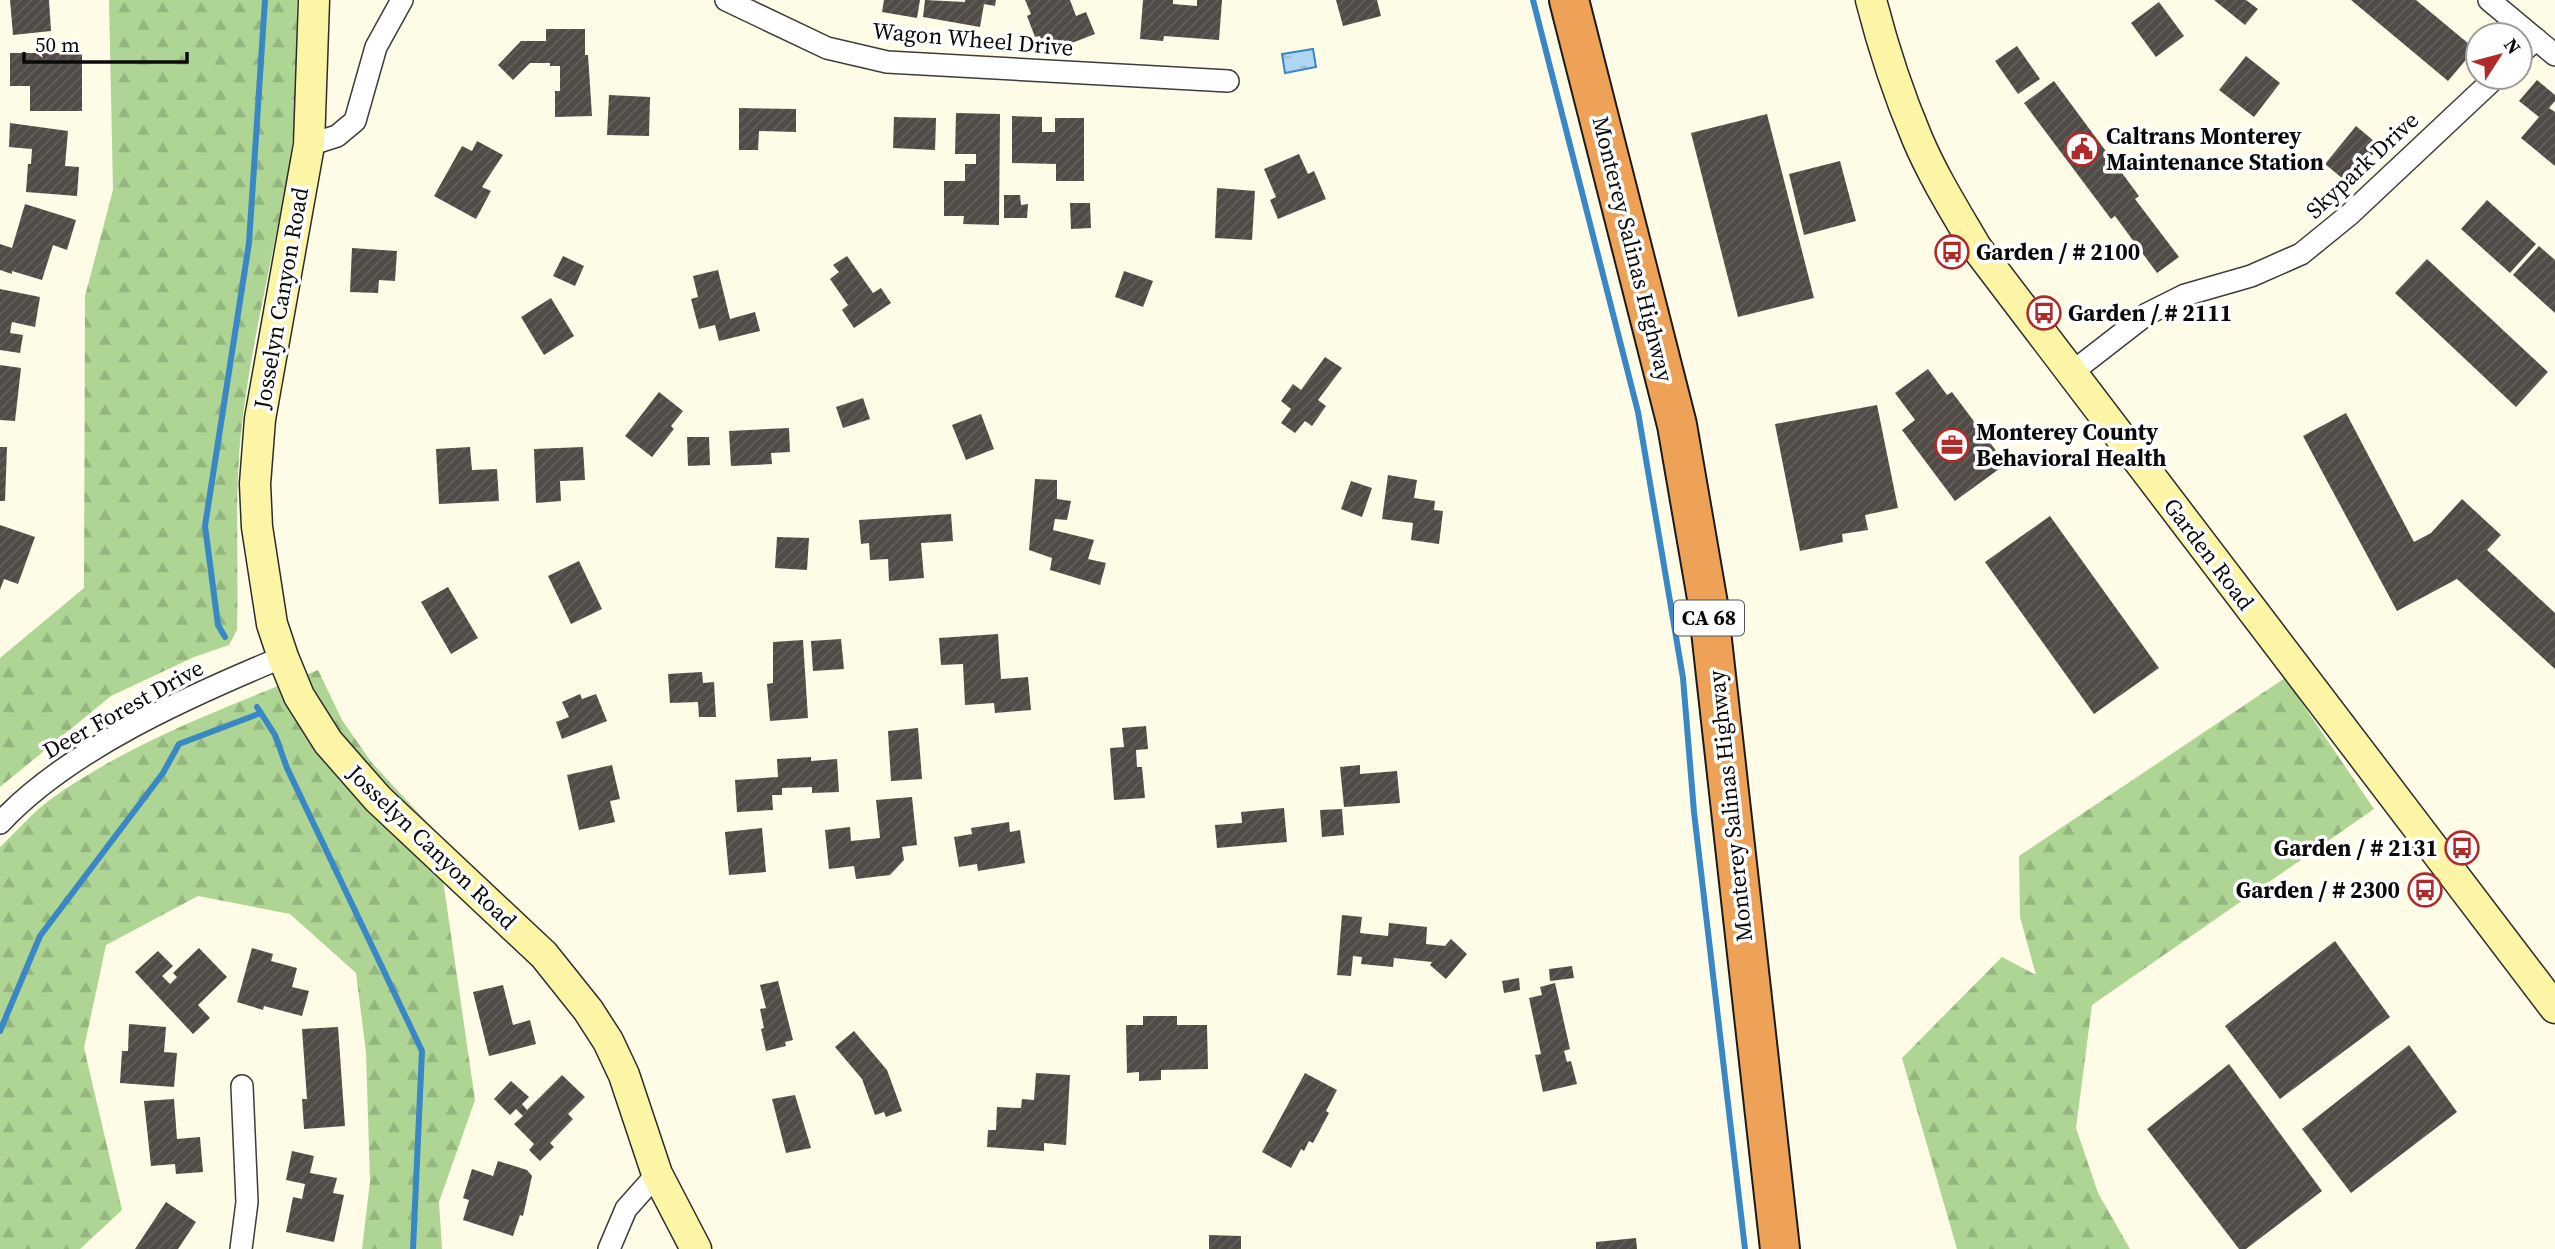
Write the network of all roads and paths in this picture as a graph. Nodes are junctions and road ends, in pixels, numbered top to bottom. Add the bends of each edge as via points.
1 (314, 0) edge
2 (402, 0) edge
3 (726, 0) edge
4 (1569, 0) edge
5 (1871, 0) edge
6 (2489, 0) edge
7 (2536, 39) joint
8 (2555, 55) edge
9 (1228, 81) dead end
10 (2481, 91) edge
11 (309, 145) junction
12 (2071, 373) junction
13 (282, 657) junction
14 (0, 823) edge
15 (2555, 1009) edge
16 (242, 1086) dead end
17 (657, 1174) junction
18 (241, 1249) edge
19 (609, 1249) edge
20 (696, 1249) edge
21 (1780, 1249) edge

1 - 11 street, Josselyn Canyon Road
2 - 11 street via 376,47 355,121 337,136
3 - 9 street, Wagon Wheel Drive via 827,48 887,62
4 - 21 highway, Monterey Salinas Highway / CA 68 via 1677,425 1708,604
5 - 12 street, Garden Road via 1917,139 1945,194 1976,247
6 - 7 street
7 - 8 street
10 - 12 street, Skypark Drive via 2301,254 2157,309
11 - 13 street, Josselyn Canyon Road via 260,419 255,484 264,574
12 - 15 street, Garden Road
13 - 14 street, Deer Forest Drive via 146,721 74,761
13 - 17 street, Josselyn Canyon Road via 316,726 357,777 544,956 588,1010 624,1074
16 - 18 street via 247,1202
17 - 19 street via 626,1209
17 - 20 street, Josselyn Canyon Road

